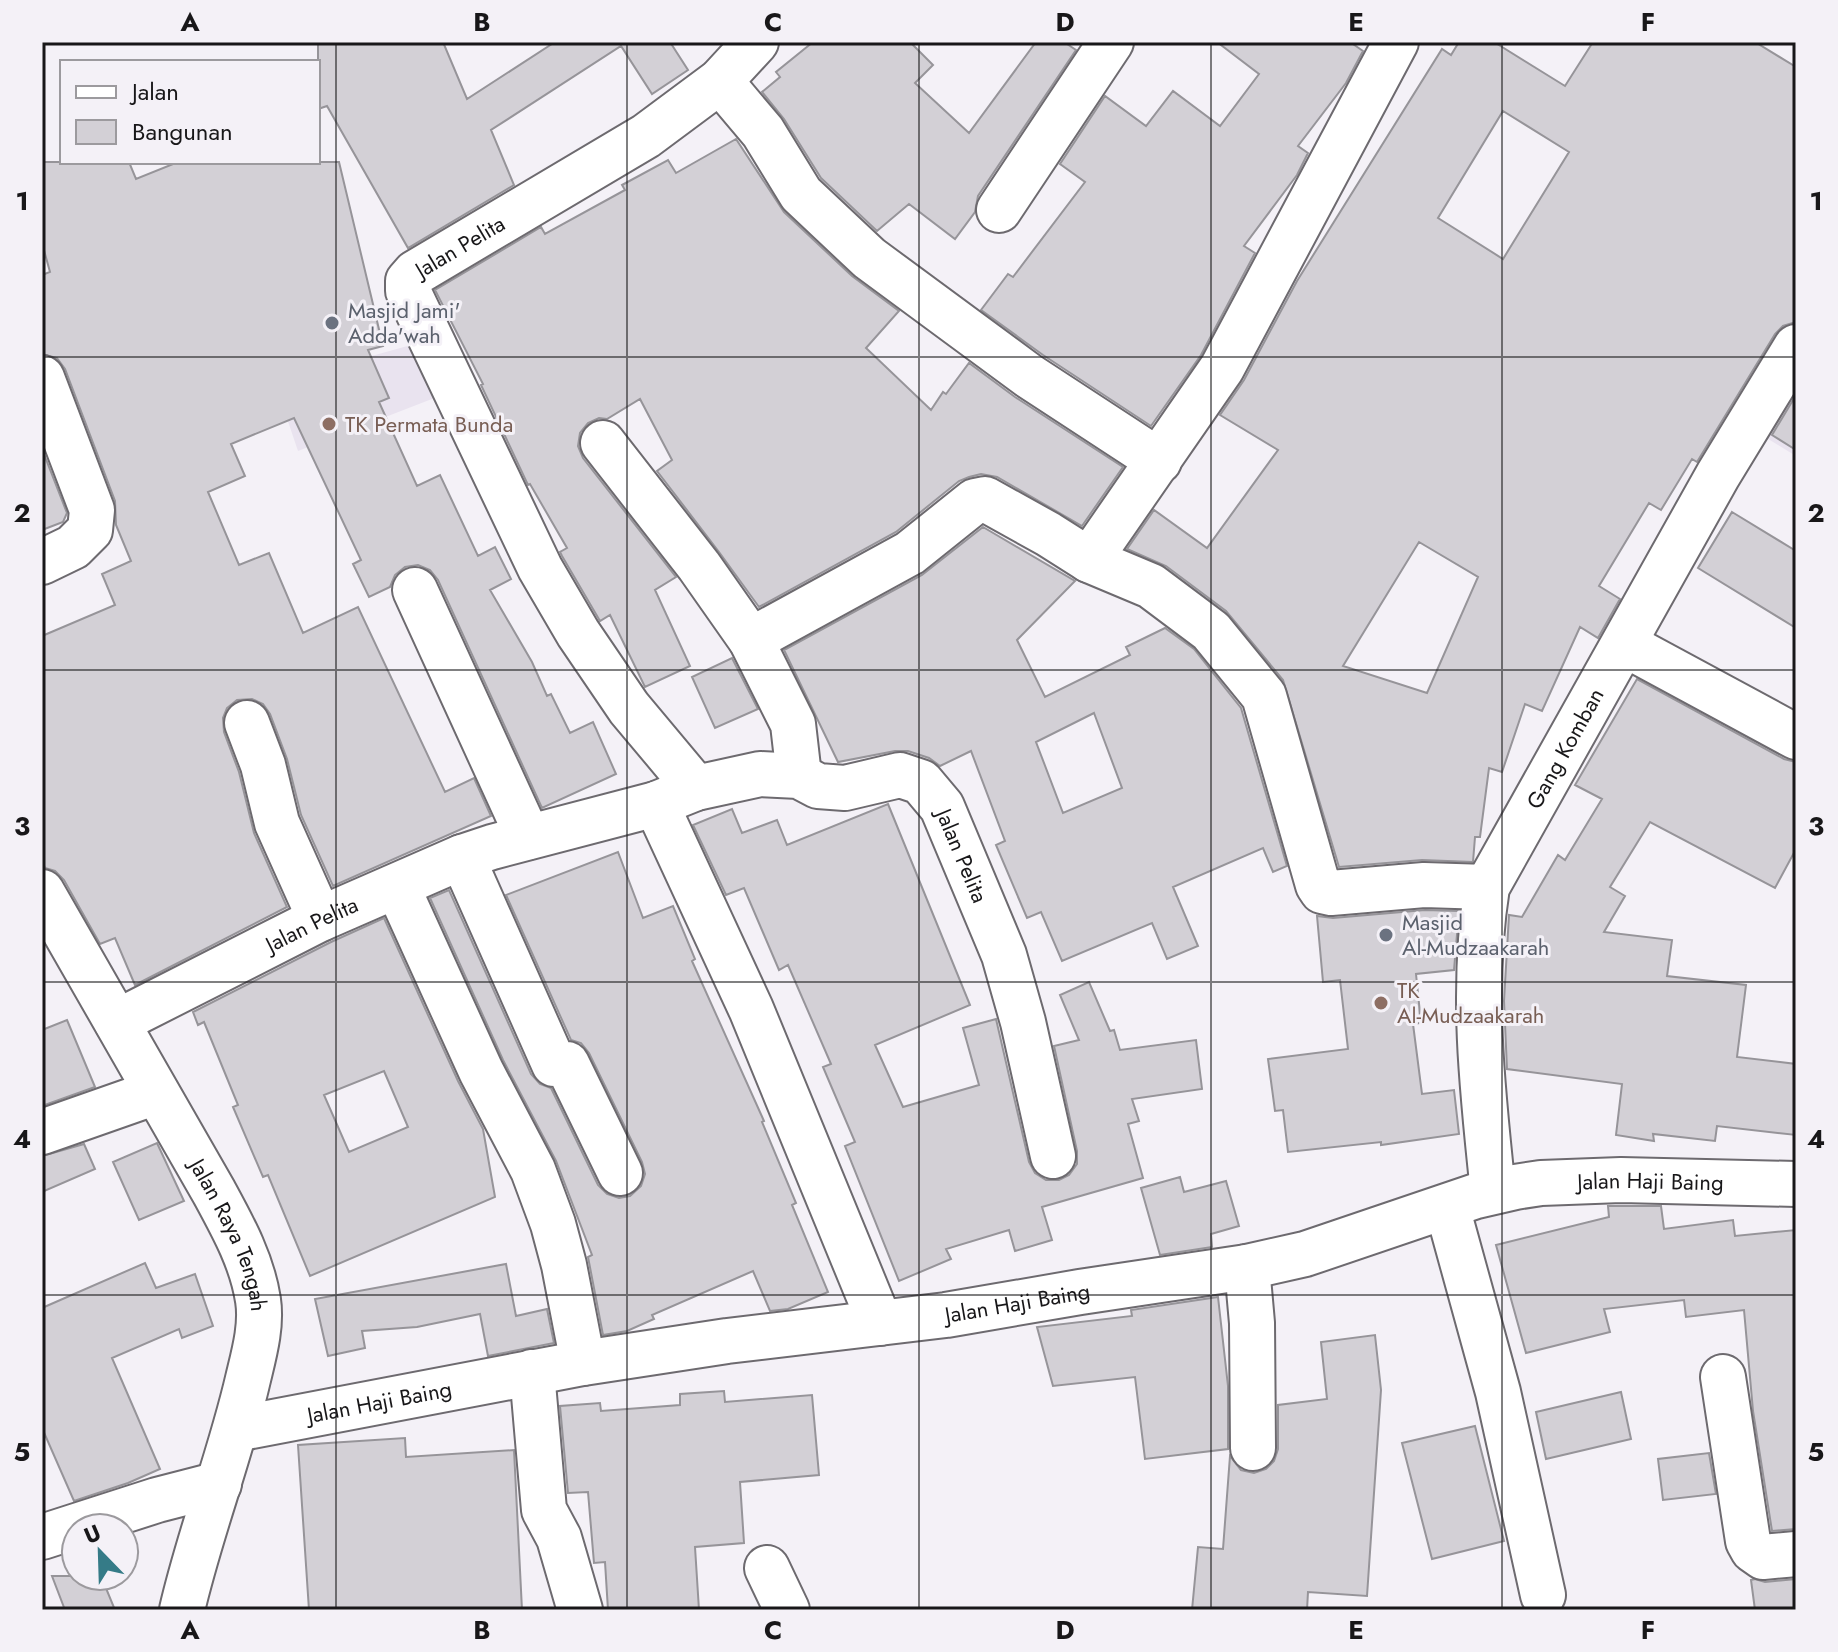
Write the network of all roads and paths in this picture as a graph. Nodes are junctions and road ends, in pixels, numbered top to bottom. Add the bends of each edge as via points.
1 (756, 42) edge
2 (1111, 42) edge
3 (1396, 42) edge
4 (720, 81) junction
5 (999, 210) dead end
6 (1796, 347) edge
7 (42, 378) edge
8 (603, 443) dead end
9 (1159, 461) junction
10 (1089, 560) junction
11 (42, 562) edge
12 (415, 590) dead end
13 (751, 640) junction
14 (1624, 644) junction
15 (247, 723) dead end
16 (1796, 737) edge
17 (799, 776) junction
18 (696, 788) junction
19 (656, 804) junction
20 (528, 837) junction
21 (462, 857) junction
22 (397, 886) junction
23 (1487, 887) junction
24 (42, 892) edge
25 (320, 919) junction
26 (117, 1022) junction
27 (156, 1092) junction
28 (42, 1132) edge
29 (1053, 1156) dead end
30 (620, 1173) dead end
31 (1796, 1184) edge
32 (1493, 1191) junction
33 (1447, 1207) junction
34 (1247, 1267) junction
35 (880, 1323) junction
36 (583, 1363) junction
37 (532, 1372) junction
38 (1723, 1377) dead end
39 (236, 1429) junction
40 (1253, 1448) dead end
41 (219, 1484) junction
42 (42, 1537) edge
43 (1796, 1554) edge
44 (767, 1568) dead end
45 (1543, 1595) dead end
46 (182, 1610) edge
47 (580, 1610) edge
48 (787, 1610) edge

1 - 4 street, Jalan Pelita
2 - 5 street
3 - 9 street via 1222,368
4 - 9 street via 763,132 801,194 869,258 1029,376
4 - 18 street, Jalan Pelita via 646,136 408,281 408,291 540,568 629,708
6 - 14 street, Gang Komban
7 - 11 street via 92,510 90,530 73,547
8 - 13 street
9 - 10 street
10 - 13 street via 980,498 910,553
10 - 23 street via 1151,586 1211,631 1264,696 1322,891
12 - 20 street
13 - 17 street via 793,724
14 - 16 street
14 - 23 street, Gang Komban
15 - 25 street via 277,823
17 - 18 street, Jalan Pelita via 760,774
17 - 29 street, Jalan Pelita via 818,786 845,788 900,775 921,782 942,807 1004,955
18 - 19 street, Jalan Pelita
19 - 20 street, Jalan Pelita
19 - 35 street via 751,1009
20 - 21 street, Jalan Pelita
21 - 22 street, Jalan Pelita
21 - 30 street via 554,1064 567,1064
22 - 25 street, Jalan Pelita
22 - 36 street via 481,1071 533,1170 564,1265
23 - 32 street, Gang Komban via 1478,988
24 - 26 street, Jalan Raya Tengah
25 - 26 street, Jalan Pelita
26 - 27 street, Jalan Raya Tengah
27 - 28 street
27 - 39 street, Jalan Raya Tengah via 238,1237 259,1304
31 - 32 street, Jalan Haji Baing via 1621,1180
32 - 33 street, Jalan Haji Baing
33 - 34 street, Jalan Haji Baing via 1305,1254
33 - 45 street via 1498,1392
34 - 35 street, Jalan Haji Baing
34 - 40 street
35 - 36 street, Jalan Haji Baing
36 - 37 street, Jalan Haji Baing
37 - 39 street, Jalan Haji Baing
37 - 47 street via 544,1510 559,1538
38 - 43 street via 1748,1541 1763,1557
39 - 41 street, Jalan Raya Tengah
41 - 42 street
41 - 46 street, Jalan Raya Tengah
44 - 48 street

